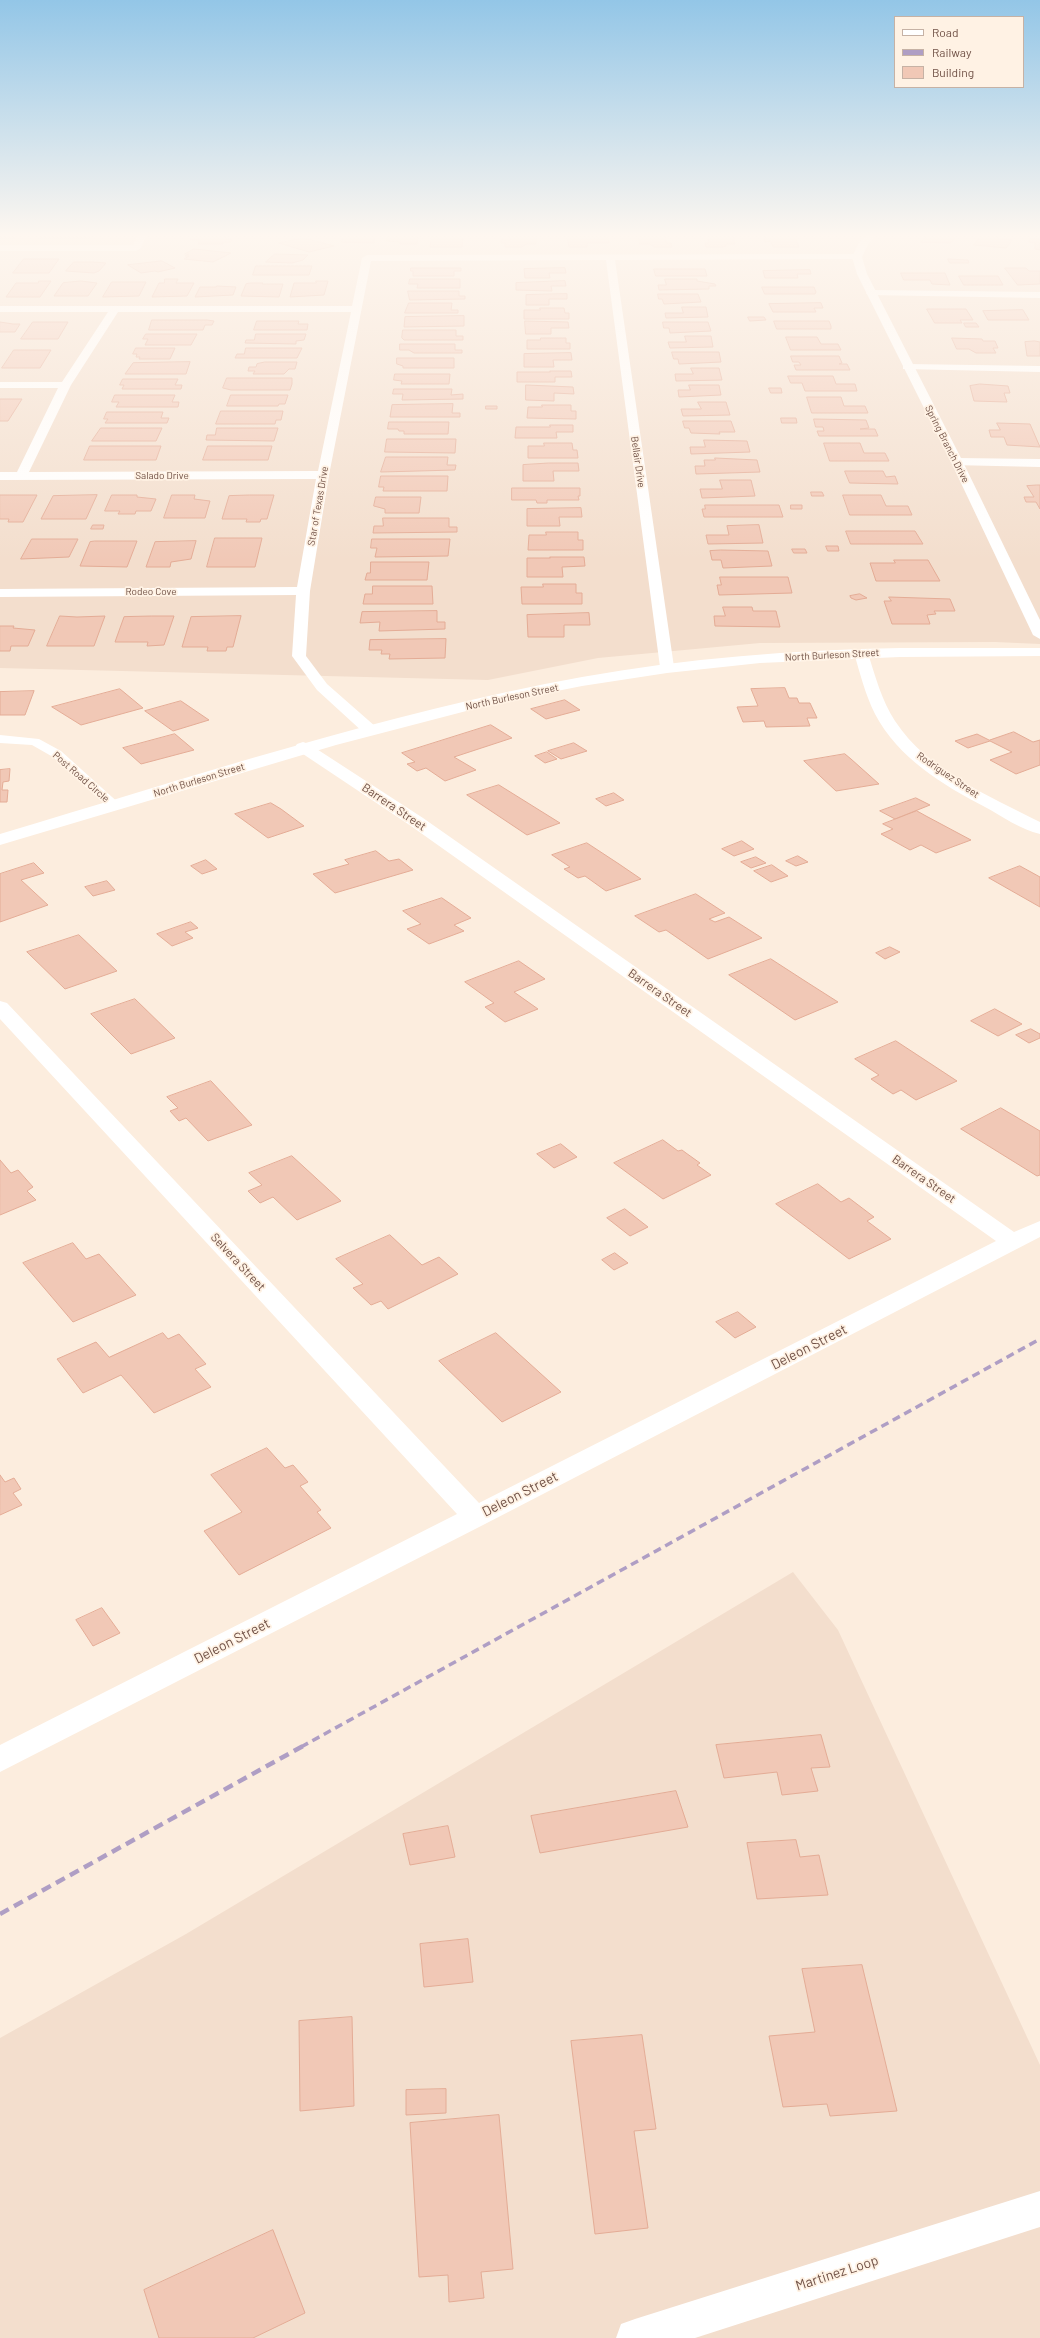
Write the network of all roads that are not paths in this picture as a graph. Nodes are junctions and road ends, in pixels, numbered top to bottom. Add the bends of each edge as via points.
1 (93, 343) edge
2 (350, 343) edge
3 (622, 343) edge
4 (895, 343) edge
5 (907, 367) junction
6 (1040, 370) edge
7 (0, 385) edge
8 (65, 385) junction
9 (957, 462) junction
10 (1040, 463) edge
11 (323, 475) junction
12 (0, 476) edge
13 (21, 476) junction
14 (303, 591) junction
15 (0, 593) edge
16 (1040, 635) edge
17 (1040, 652) edge
18 (861, 653) junction
19 (667, 668) junction
20 (370, 730) junction
21 (0, 739) edge
22 (303, 747) junction
23 (115, 806) junction
24 (1040, 829) edge
25 (0, 840) edge
26 (0, 1007) edge
27 (1040, 1228) edge
28 (1013, 1242) junction
29 (476, 1517) junction
30 (0, 1758) edge
31 (1040, 2209) edge
32 (635, 2338) edge

1 - 8 street
2 - 11 street, Star of Texas Drive
3 - 19 street, Bellair Drive
4 - 5 street, Spring Branch Drive
5 - 6 street
5 - 9 street, Spring Branch Drive
7 - 8 street
8 - 13 street
9 - 10 street
9 - 16 street, Spring Branch Drive
11 - 13 street, Salado Drive
11 - 14 street, Star of Texas Drive
12 - 13 street, Salado Drive
14 - 15 street, Rodeo Cove
14 - 20 street, Star of Texas Drive via 299,656 322,687
17 - 18 street, North Burleson Street
18 - 19 street, North Burleson Street
18 - 24 street, Rodriguez Street via 871,686 887,721 901,740 923,760 962,787
19 - 20 street, North Burleson Street via 478,703
20 - 22 street, North Burleson Street
21 - 23 lane, Post Road Circle via 36,742 57,754
22 - 23 street, North Burleson Street
22 - 28 street, Barrera Street via 417,822
23 - 25 street, North Burleson Street
26 - 29 street, Selvera Street
27 - 28 street, Deleon Street
28 - 29 street, Deleon Street
29 - 30 street, Deleon Street
31 - 32 street, Martinez Loop

